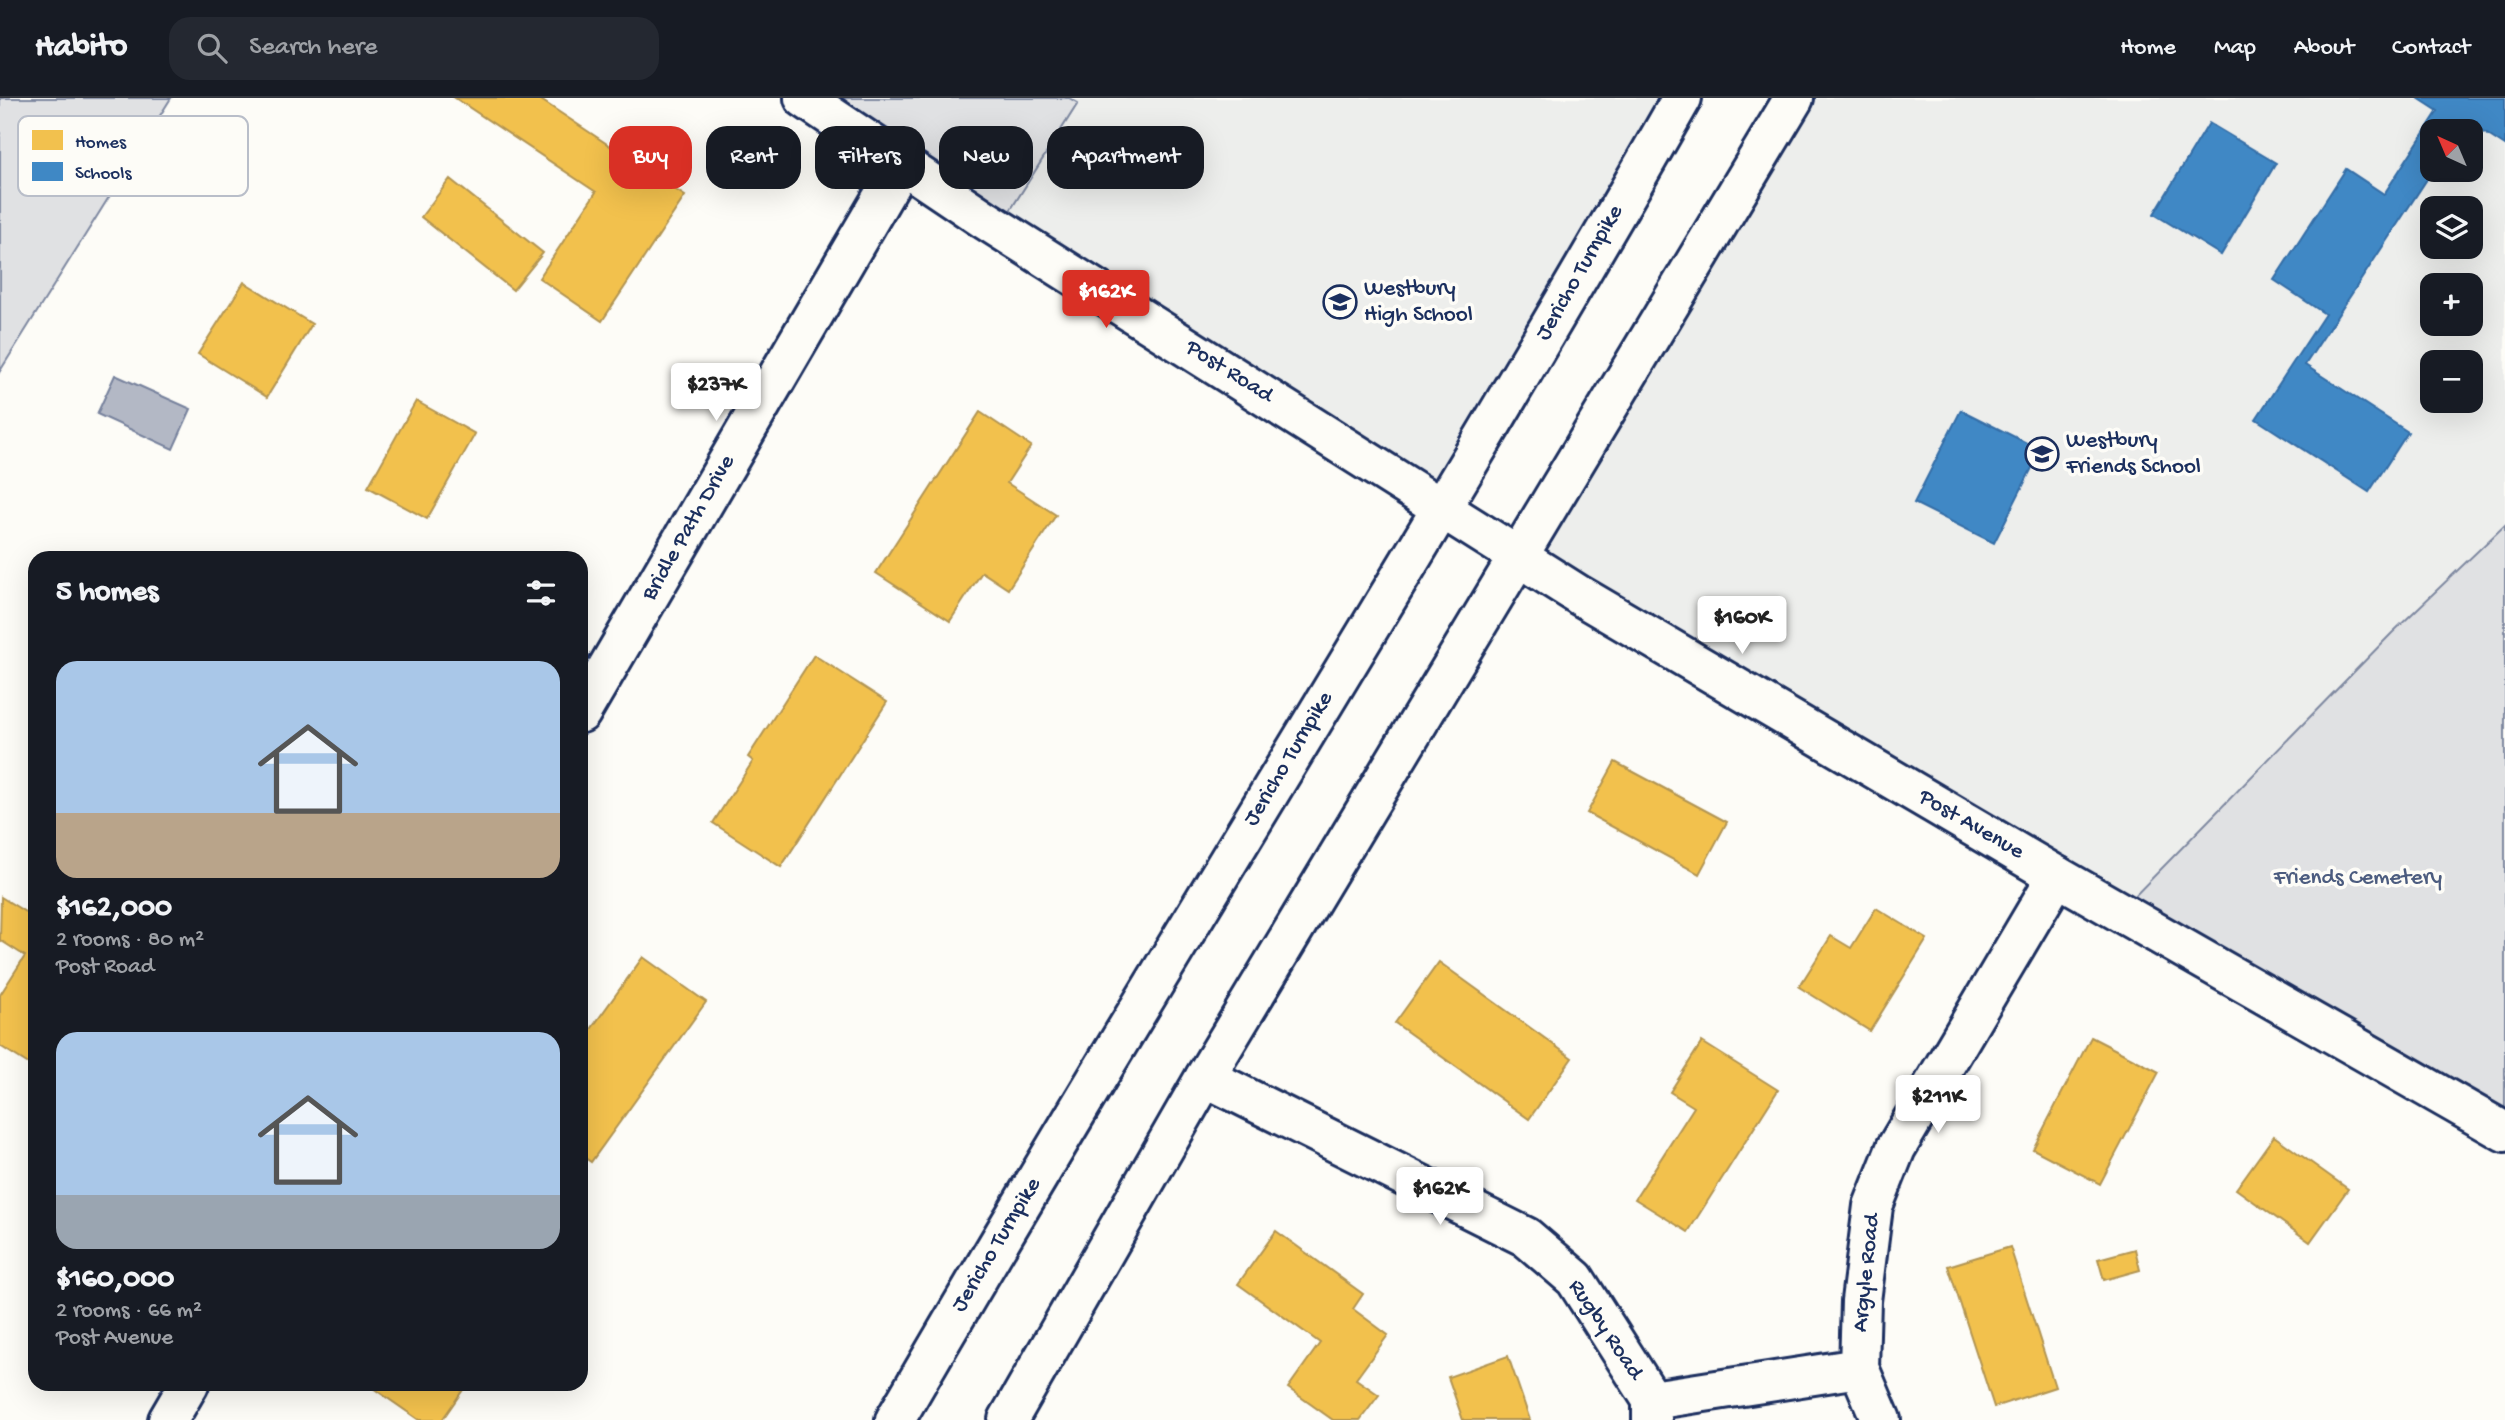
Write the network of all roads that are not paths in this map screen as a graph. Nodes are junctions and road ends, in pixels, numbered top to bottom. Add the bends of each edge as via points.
1 (804, 98) edge
2 (1682, 98) edge
3 (1794, 98) edge
4 (847, 126) edge
5 (925, 177) edge
6 (887, 189) edge
7 (1443, 507) junction
8 (1516, 557) junction
9 (588, 701) edge
10 (2057, 876) junction
11 (1205, 1077) junction
12 (2505, 1132) edge
13 (1858, 1368) junction
14 (185, 1391) edge
15 (1652, 1410) edge
16 (168, 1420) edge
17 (895, 1420) edge
18 (1008, 1420) edge
19 (1881, 1420) edge

1 - 4 main road, Post Road
2 - 7 main road, Jericho Turnpike
3 - 8 main road
5 - 7 main road, Post Road
6 - 9 main road, Bridle Path Drive
7 - 8 main road, Post Avenue
7 - 17 main road, Jericho Turnpike
8 - 10 main road, Post Avenue
8 - 11 main road
10 - 12 main road, Post Avenue
10 - 13 main road, Argyle Road via 1896,1148 1873,1206
11 - 15 main road, Rugby Road via 1526,1237 1575,1279
11 - 18 main road
13 - 15 main road
13 - 19 main road, Argyle Road
14 - 16 main road

